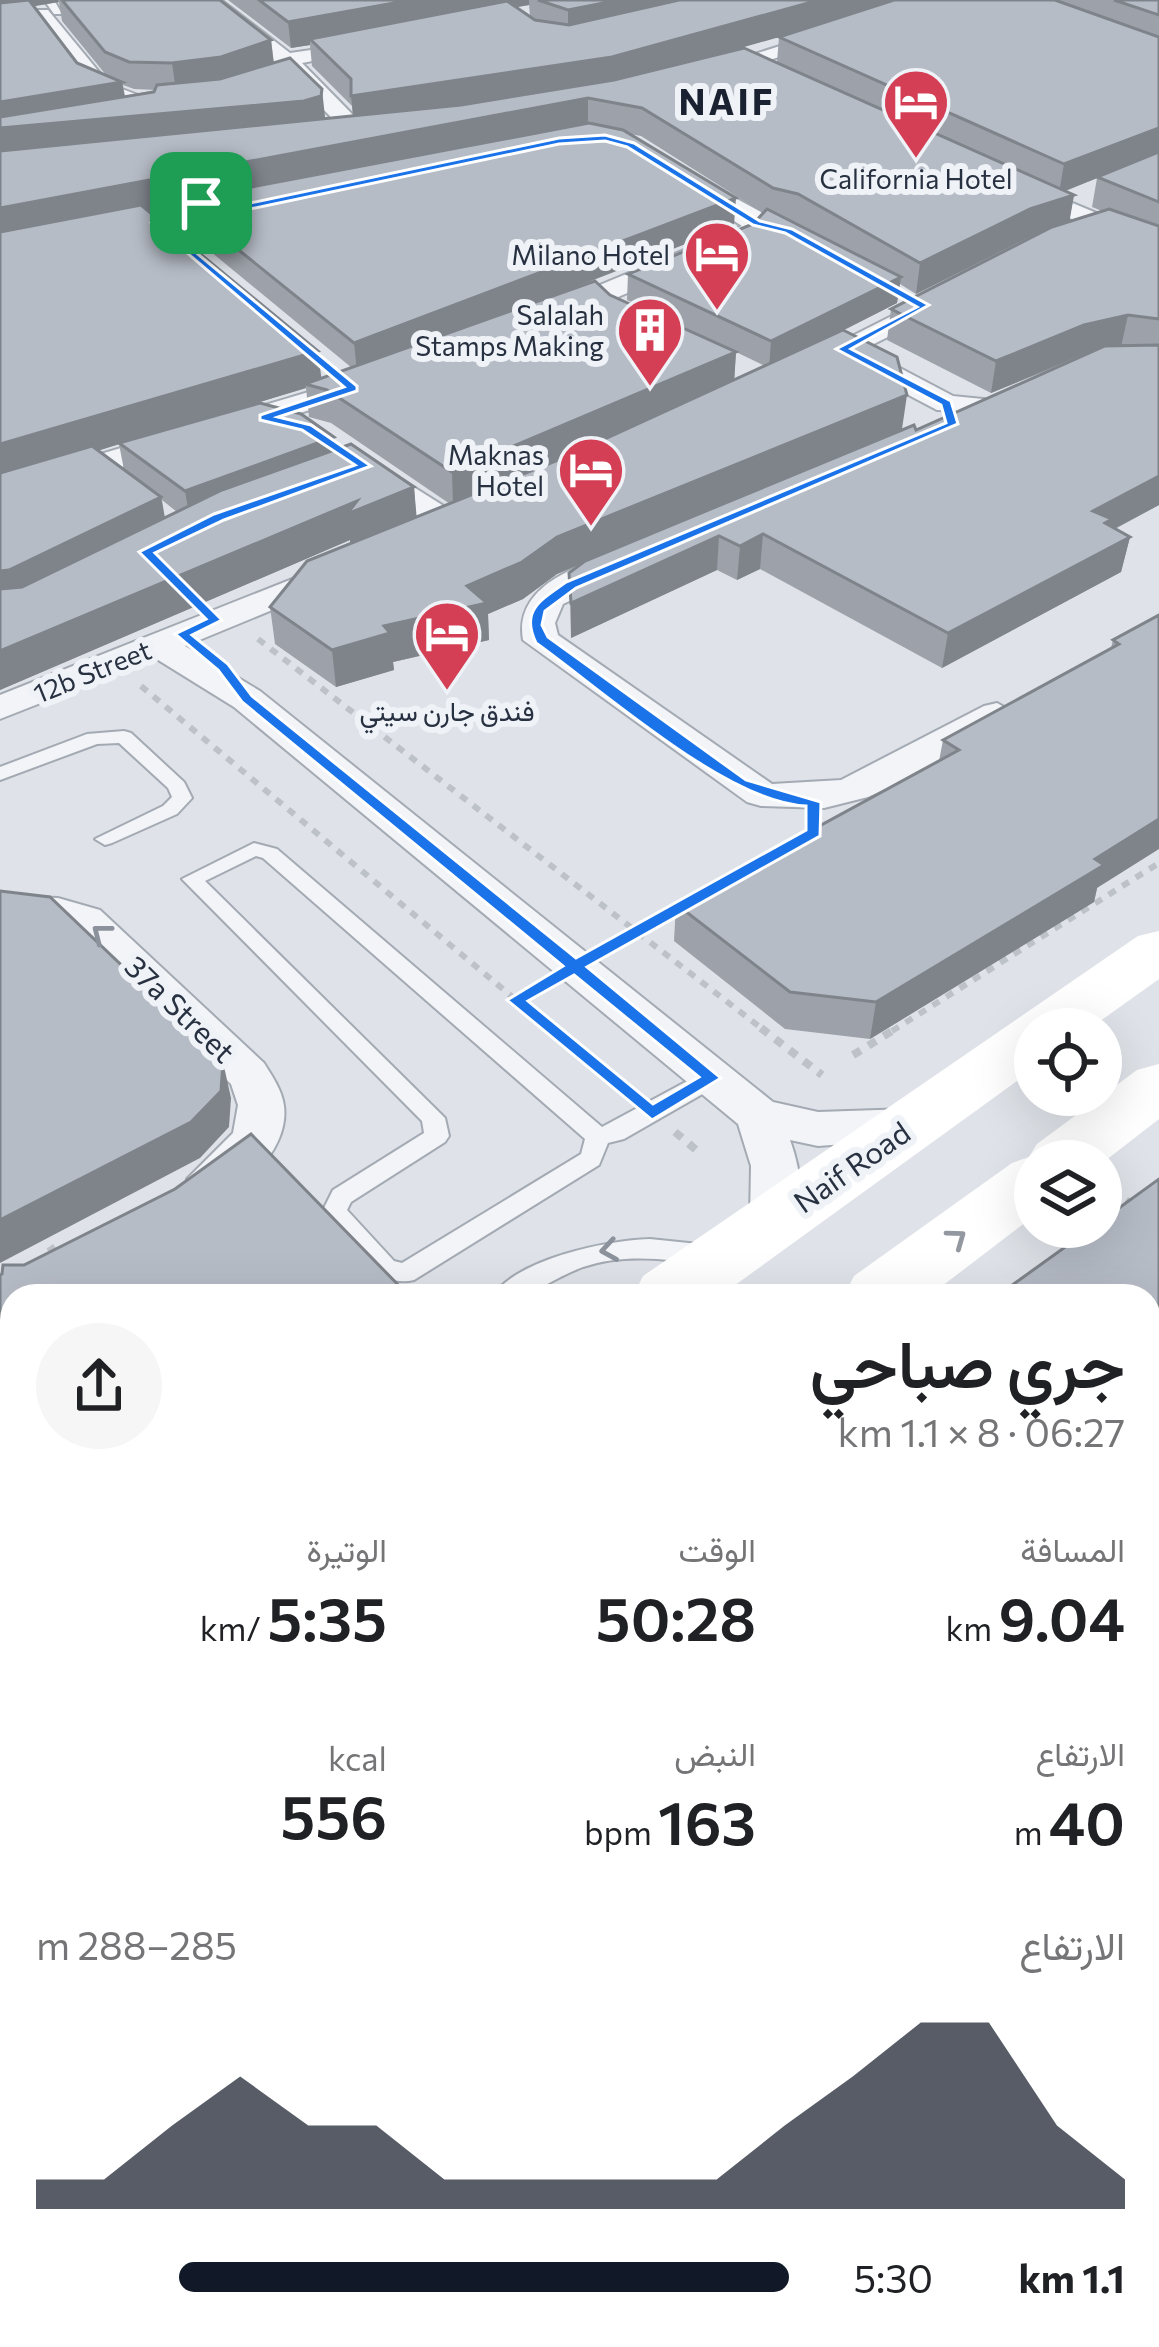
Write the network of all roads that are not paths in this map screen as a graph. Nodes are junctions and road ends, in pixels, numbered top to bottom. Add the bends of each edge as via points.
1 (208, 0) edge
2 (945, 0) edge
3 (824, 9) dead end
4 (49, 10) edge
5 (860, 26) junction
6 (392, 40) edge
7 (291, 64) junction
8 (679, 80) edge
9 (270, 85) edge
10 (164, 102) edge
11 (370, 134) edge
12 (661, 163) edge
13 (992, 175) edge
14 (1099, 190) edge
15 (256, 205) edge
16 (1072, 224) junction
17 (156, 225) junction
18 (1159, 248) edge
19 (188, 250) edge
20 (0, 251) edge
21 (981, 278) edge
22 (516, 329) edge
23 (836, 352) junction
24 (406, 370) edge
25 (769, 385) edge
26 (1029, 392) edge
27 (950, 414) junction
28 (264, 417) junction
29 (920, 438) edge
30 (0, 494) edge
31 (485, 511) edge
32 (452, 525) junction
33 (416, 539) edge
34 (658, 548) edge
35 (377, 555) edge
36 (182, 643) junction
37 (1039, 691) edge
38 (0, 708) edge
39 (0, 774) edge
40 (105, 839) dead end
41 (0, 909) edge
42 (1159, 950) edge
43 (1077, 1008) edge
44 (1014, 1052) edge
45 (712, 1078) junction
46 (1159, 1086) edge
47 (759, 1116) junction
48 (908, 1126) junction
49 (598, 1137) junction
50 (1115, 1140) edge
51 (1014, 1196) edge
52 (162, 1206) edge
53 (775, 1219) junction
54 (722, 1258) junction
55 (527, 1284) edge
56 (685, 1284) edge
57 (895, 1284) edge

1 - 7 street
2 - 5 street
3 - 5 street
4 - 10 street via 101,89
5 - 8 street
6 - 7 street
7 - 9 street via 289,77
7 - 11 street via 344,120 337,131 304,141
12 - 22 street via 765,224 615,305
13 - 16 street
14 - 16 street
15 - 17 street via 192,200
16 - 18 street
17 - 19 street
17 - 20 street
21 - 23 street via 915,302
23 - 25 street
23 - 27 street
24 - 28 street via 344,381
26 - 27 street
27 - 29 street
28 - 30 street via 109,474
28 - 32 street
31 - 32 street
32 - 33 street
34 - 37 street via 551,596 535,625 558,653 761,794 839,797
35 - 36 street, 12b Street
36 - 38 street, 12b Street
36 - 45 street via 212,682 247,699
39 - 40 lane via 94,738 124,737 182,798
52 -> 41 street, 37a Street via 219,1175 258,1136 261,1093 85,920
42 - 43 main road
44 - 48 main road, Naif Road
45 - 47 street
45 - 49 lane
46 - 50 main road
47 - 48 street via 818,1129
47 - 53 street via 775,1166
48 - 53 main road, Naif Road
49 - 49 lane via 270,853 254,849 193,879 433,1118 437,1136 342,1196 334,1212 387,1270 405,1273 591,1159
57 -> 51 main road
53 - 54 main road, Naif Road
54 -> 55 lane via 604,1249
54 - 56 main road, Naif Road

